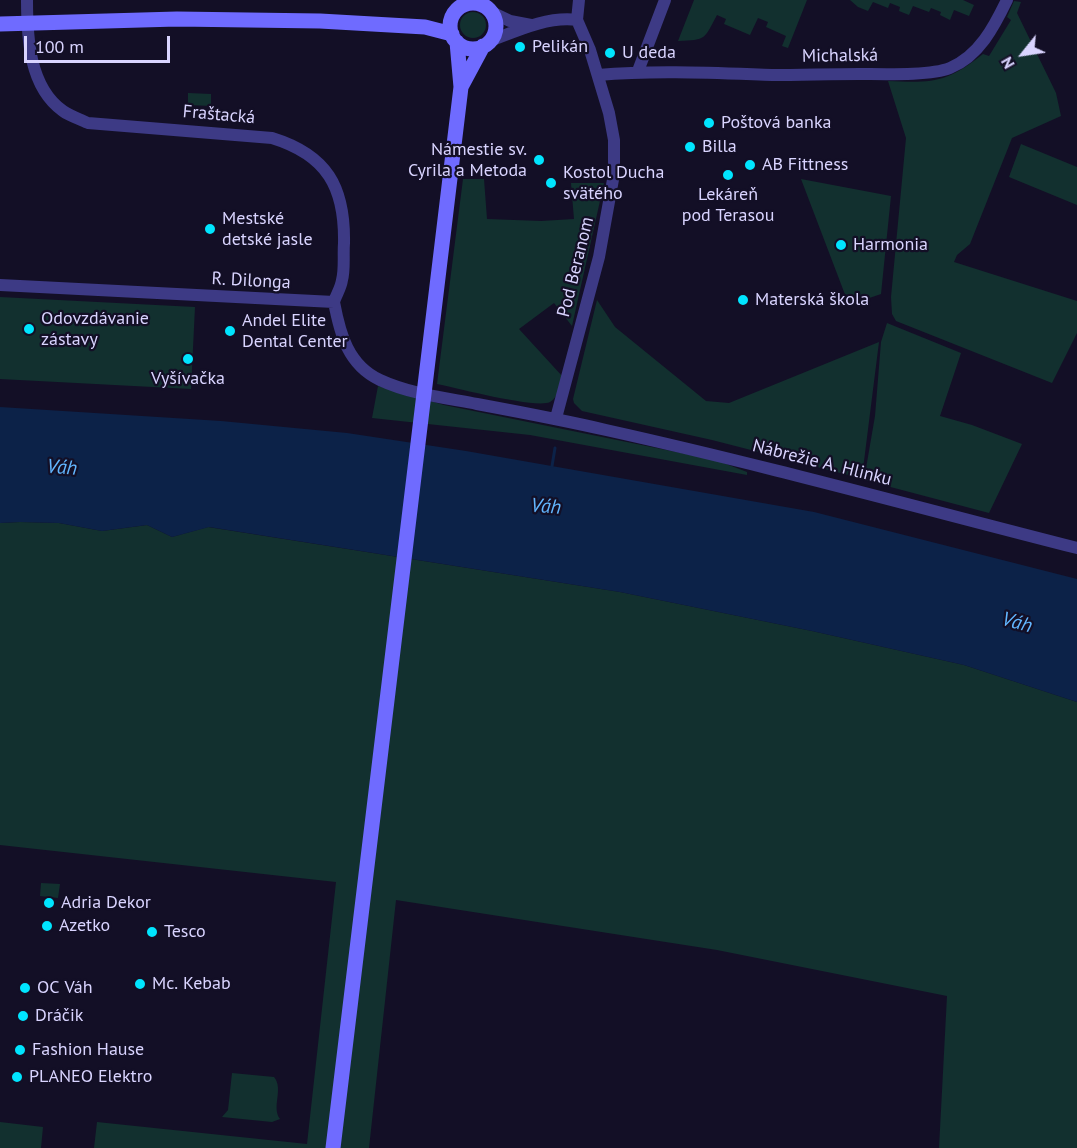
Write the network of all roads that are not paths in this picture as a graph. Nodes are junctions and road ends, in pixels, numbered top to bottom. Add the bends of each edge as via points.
1 (27, 0) edge
2 (579, 0) edge
3 (665, 0) edge
4 (1007, 0) edge
5 (484, 5) edge
6 (456, 9) edge
7 (577, 20) junction
8 (27, 23) junction
9 (0, 24) edge
10 (532, 26) junction
11 (425, 27) junction
12 (454, 38) junction
13 (486, 44) junction
14 (638, 71) junction
15 (598, 75) junction
16 (460, 87) junction
17 (0, 285) edge
18 (334, 302) junction
19 (556, 418) junction
20 (1077, 548) edge
21 (333, 1148) edge

1 - 8 street, Fraštacká
2 - 7 street
3 - 14 street
4 - 14 street, Michalská via 977,49 960,63 938,71 801,75
5 - 6 main road via 469,3
5 - 10 street via 510,21
5 - 13 main road via 494,17 495,29
6 - 11 main road
6 - 12 main road via 450,28
7 - 10 street via 566,18
7 - 15 street, Pod Beranom
8 - 9 main road
8 - 11 main road via 177,19
8 - 18 street, Fraštacká via 36,73 54,103 68,114 88,123 272,138 297,147 316,161 336,188 344,220 342,280
10 - 13 street
11 - 12 main road
12 - 13 main road via 470,48
12 - 16 main road
13 - 16 main road
14 - 15 street, Michalská
15 - 19 street, Pod Beranom via 614,140 612,190
16 - 21 main road
17 - 18 street, R. Dilonga
18 - 19 street, Nábrežie A. Hlinku via 340,336 356,362 379,380 449,399
19 - 20 street, Nábrežie A. Hlinku via 798,475

